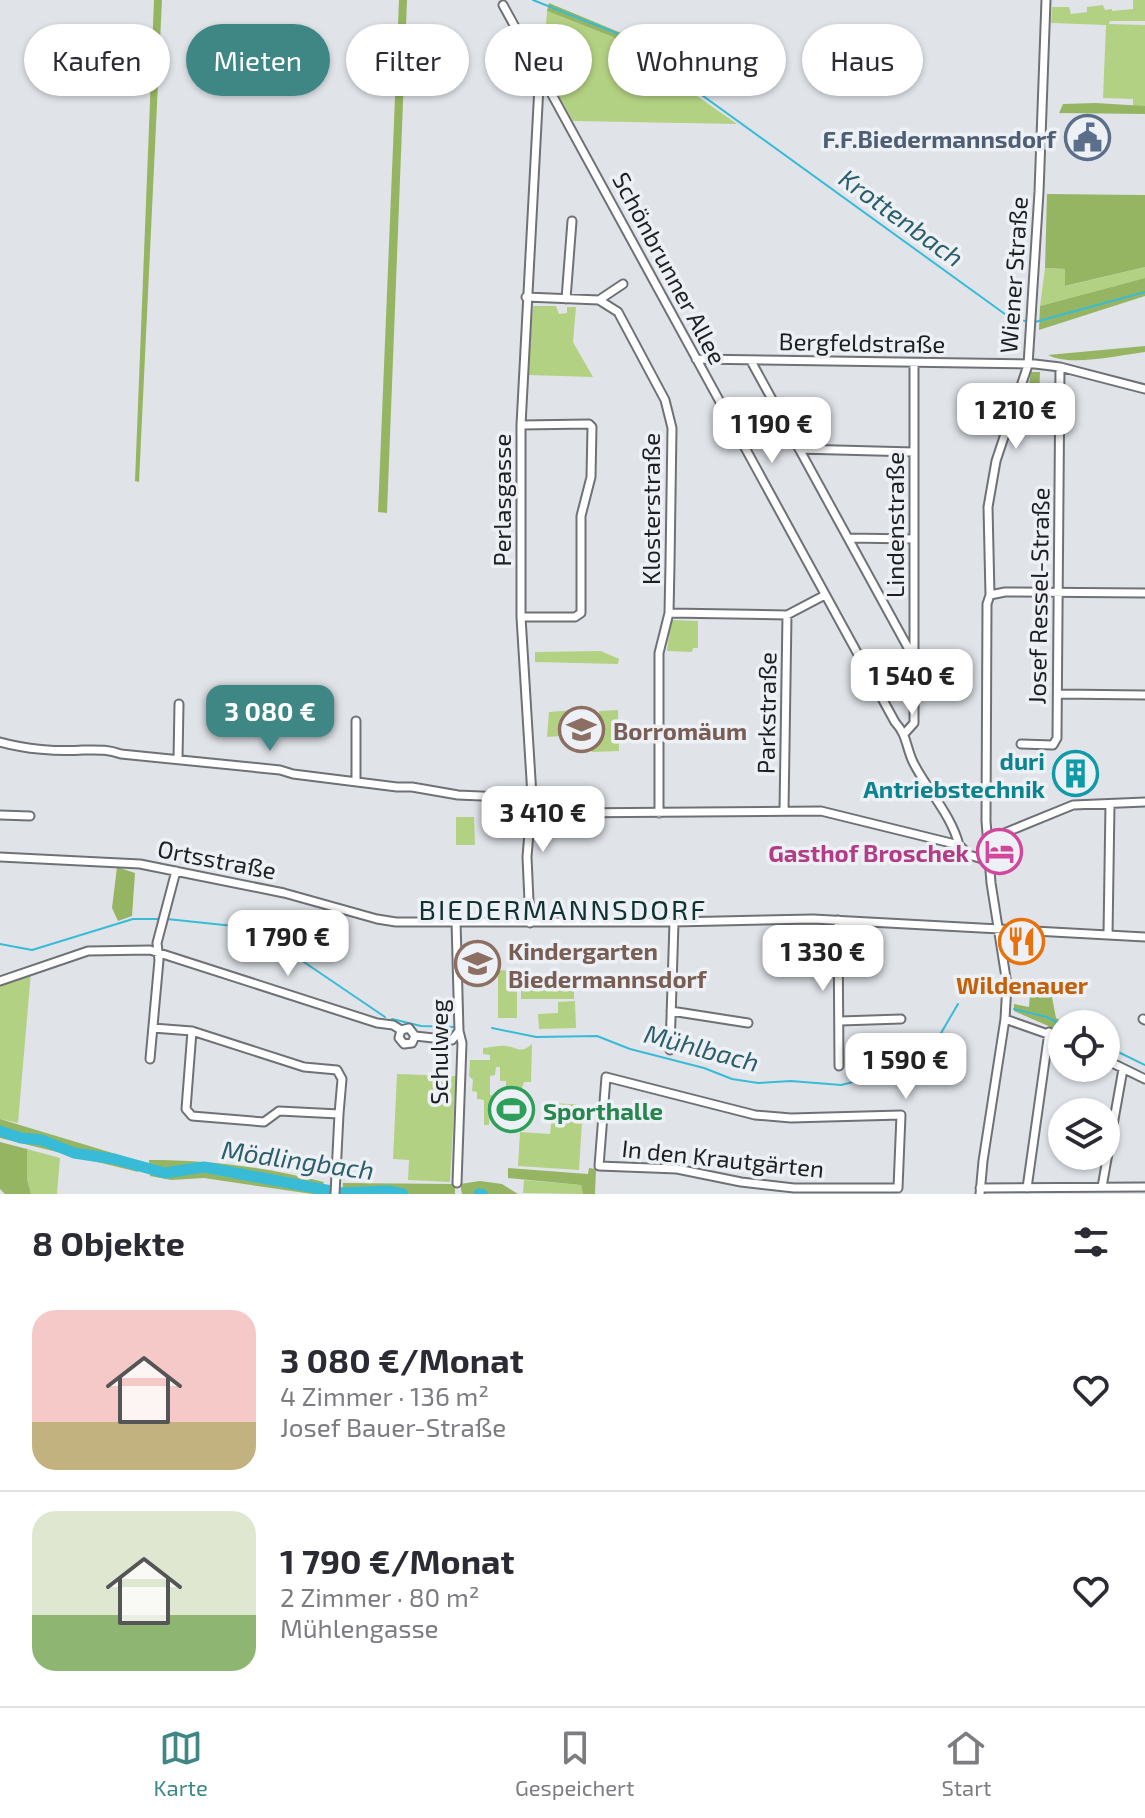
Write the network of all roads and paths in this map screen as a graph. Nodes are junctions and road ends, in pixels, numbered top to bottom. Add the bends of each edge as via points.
1 (1046, 0) edge
2 (503, 5) dead end
3 (514, 24) edge
4 (538, 96) edge
5 (554, 96) edge
6 (572, 221) dead end
7 (623, 284) dead end
8 (526, 297) junction
9 (566, 299) junction
10 (599, 300) junction
11 (696, 359) junction
12 (751, 361) junction
13 (914, 363) junction
14 (1028, 365) junction
15 (1060, 367) junction
16 (1145, 389) edge
17 (521, 425) junction
18 (799, 449) junction
19 (914, 452) junction
20 (848, 538) junction
21 (914, 539) junction
22 (1059, 593) junction
23 (1145, 593) edge
24 (825, 595) junction
25 (990, 595) junction
26 (669, 613) junction
27 (787, 615) junction
28 (521, 617) junction
29 (913, 657) junction
30 (1058, 694) junction
31 (1145, 695) edge
32 (179, 704) dead end
33 (356, 721) dead end
34 (905, 733) junction
35 (0, 742) edge
36 (1021, 744) dead end
37 (178, 759) junction
38 (356, 782) junction
39 (532, 800) junction
40 (1145, 802) edge
41 (1110, 804) junction
42 (784, 811) junction
43 (659, 813) junction
44 (0, 815) edge
45 (30, 816) dead end
46 (987, 838) junction
47 (959, 845) junction
48 (0, 857) edge
49 (989, 861) junction
50 (176, 871) junction
51 (838, 920) junction
52 (456, 921) junction
53 (674, 922) junction
54 (530, 923) junction
55 (999, 929) junction
56 (1108, 935) junction
57 (1145, 937) edge
58 (159, 952) junction
59 (0, 981) edge
60 (671, 1011) junction
61 (901, 1019) dead end
62 (1005, 1019) junction
63 (840, 1021) junction
64 (748, 1023) dead end
65 (153, 1028) junction
66 (459, 1029) junction
67 (401, 1030) junction
68 (192, 1031) junction
69 (1048, 1032) edge
70 (415, 1036) junction
71 (1048, 1039) edge
72 (670, 1050) dead end
73 (150, 1059) dead end
74 (839, 1066) dead end
75 (1120, 1067) edge
76 (1123, 1069) junction
77 (1145, 1079) edge
78 (339, 1114) junction
79 (457, 1183) dead end
80 (1102, 1187) junction
81 (1145, 1187) edge
82 (1027, 1188) junction
83 (335, 1190) edge
84 (980, 1191) edge
85 (837, 1192) edge

1 - 14 street, Wiener Straße
2 - 3 street, Schönbrunner Allee
4 - 8 street, Perlasgasse
5 - 11 street, Schönbrunner Allee
6 - 9 street
7 - 10 street
8 - 9 street
8 - 17 street, Perlasgasse
9 - 10 street
10 - 26 street, Klosterstraße via 618,312 665,400 672,428
11 - 12 street, Bergfeldstraße
11 - 24 street, Schönbrunner Allee
12 - 13 street, Bergfeldstraße
12 - 18 street
13 - 14 street, Bergfeldstraße
13 - 19 street, Lindenstraße
14 - 15 street, Bergfeldstraße
14 - 25 street, Wiener Straße via 996,461 988,507
15 - 16 street, Bergfeldstraße
15 - 22 street, Josef Ressel-Straße
17 - 28 street, Perlasgasse
17 - 28 street via 592,427 591,477 581,516 581,613
18 - 19 street
18 - 20 street
19 - 21 street, Lindenstraße
20 - 21 street
20 - 29 street
21 - 29 street, Lindenstraße
22 - 23 street
22 - 25 street
22 - 30 street, Josef Ressel-Straße
24 - 27 street
24 - 34 street, Schönbrunner Allee
25 - 46 street, Wiener Straße
26 - 27 street
26 - 43 street, Klosterstraße via 659,653
27 - 42 street, Parkstraße
28 - 39 street, Perlasgasse
29 - 34 street, Lindenstraße via 914,723
30 - 31 street
30 - 36 street, Josef Ressel-Straße via 1053,745
32 - 37 street
33 - 38 street
34 - 47 street, Schönbrunner Allee via 912,760
35 - 37 street
37 - 38 street
38 - 39 street
39 - 43 street via 559,812
39 - 54 street, Perlasgasse via 527,857
40 - 41 street
41 - 46 street via 1073,805
41 - 56 street
42 - 43 street
42 - 47 street via 821,811
44 - 45 street
46 - 49 street, Wiener Straße
47 - 49 street via 969,855
48 - 50 street, Ortsstraße via 140,864
49 - 55 street, Wiener Straße
50 - 52 street, Ortsstraße via 377,919
50 - 58 street
51 - 53 street, Ortsstraße
51 - 55 street, Ortsstraße
51 - 63 street
52 - 54 street, Ortsstraße
52 - 66 street, Schulweg
53 - 54 street, Ortsstraße
53 - 60 street
55 - 56 street, Ortsstraße
55 - 62 street, Wiener Straße via 1007,984
56 - 57 street, Ortsstraße
58 - 59 street via 88,951
58 - 65 street
58 - 67 street
60 - 64 street
60 - 72 street
61 - 63 street
62 - 69 street
62 - 84 street, Wiener Straße
63 - 74 street
65 - 68 street
65 - 73 street
66 - 70 street via 452,1040
66 - 79 street, Schulweg
67 - 70 street via 409,1028
67 - 70 street via 404,1044
68 - 78 street via 304,1067 340,1071
68 - 78 street via 186,1109 192,1116 264,1122 279,1111
71 - 82 street
75 - 76 street
76 - 77 street
76 - 80 street
78 - 83 street
80 - 81 street
80 - 82 street
82 - 84 street
85 - 85 street, In den Krautgärten via 898,1188 901,1115 755,1115 606,1077 599,1166 677,1169

